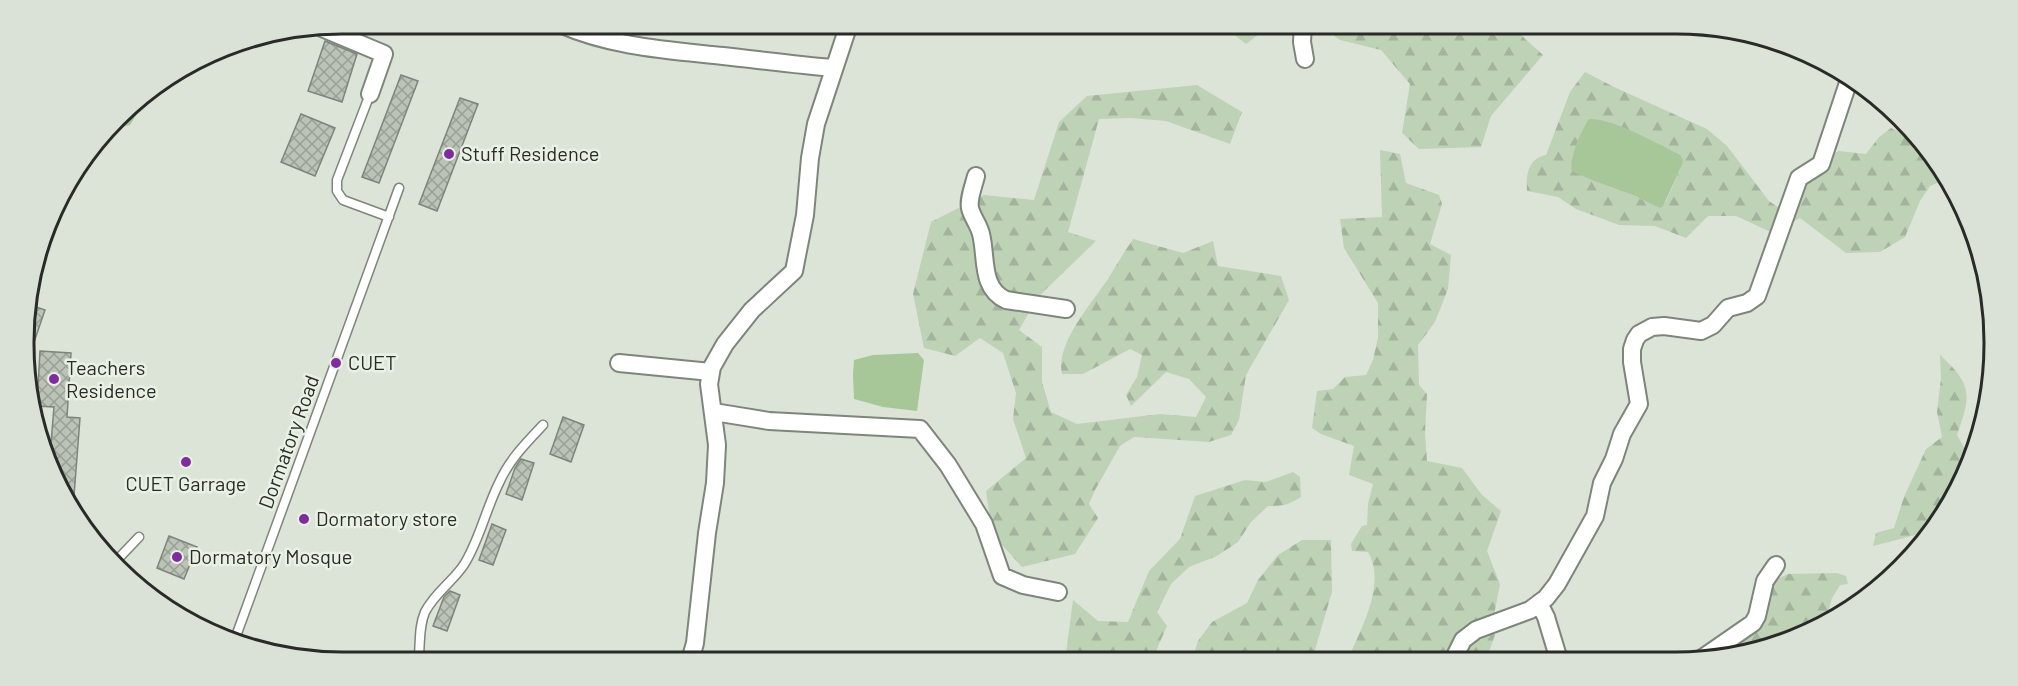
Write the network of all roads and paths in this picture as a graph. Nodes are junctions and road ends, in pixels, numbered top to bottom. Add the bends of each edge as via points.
1 (337, 34) edge
2 (582, 34) edge
3 (846, 34) edge
4 (1302, 34) edge
5 (1305, 59) dead end
6 (834, 68) junction
7 (1848, 87) edge
8 (370, 93) joint
9 (976, 176) dead end
10 (399, 188) dead end
11 (389, 217) junction
12 (1066, 309) dead end
13 (619, 363) dead end
14 (711, 372) junction
15 (714, 412) junction
16 (543, 425) dead end
17 (140, 537) dead end
18 (121, 556) edge
19 (1776, 565) dead end
20 (1058, 592) dead end
21 (1539, 603) junction
22 (237, 633) edge
23 (1716, 649) edge
24 (419, 652) edge
25 (692, 652) edge
26 (1457, 652) edge
27 (1557, 652) edge

1 - 8 street via 384,54
2 - 6 street via 668,52
3 - 6 street
4 - 5 street
6 - 14 street via 816,124 794,271 752,310 725,344
7 - 21 street via 1821,164 1799,178 1757,296 1748,303 1728,308 1713,325 1701,331 1652,327 1635,340 1632,362 1639,404 1602,483 1595,516 1557,584
8 - 11 lane via 337,180 337,191 343,200
9 - 12 street via 969,206 981,233 991,288 1006,300
10 - 11 lane, Dormatory Road
11 - 22 lane, Dormatory Road
13 - 14 street
14 - 15 street
15 - 20 street via 769,421 920,429 948,465 984,524 1002,576
15 - 25 street via 715,483
16 - 24 lane via 512,458 476,544 425,612
17 - 18 lane
19 - 23 street via 1765,581 1753,623
21 - 26 street via 1522,614 1476,630 1463,640
21 - 27 street

